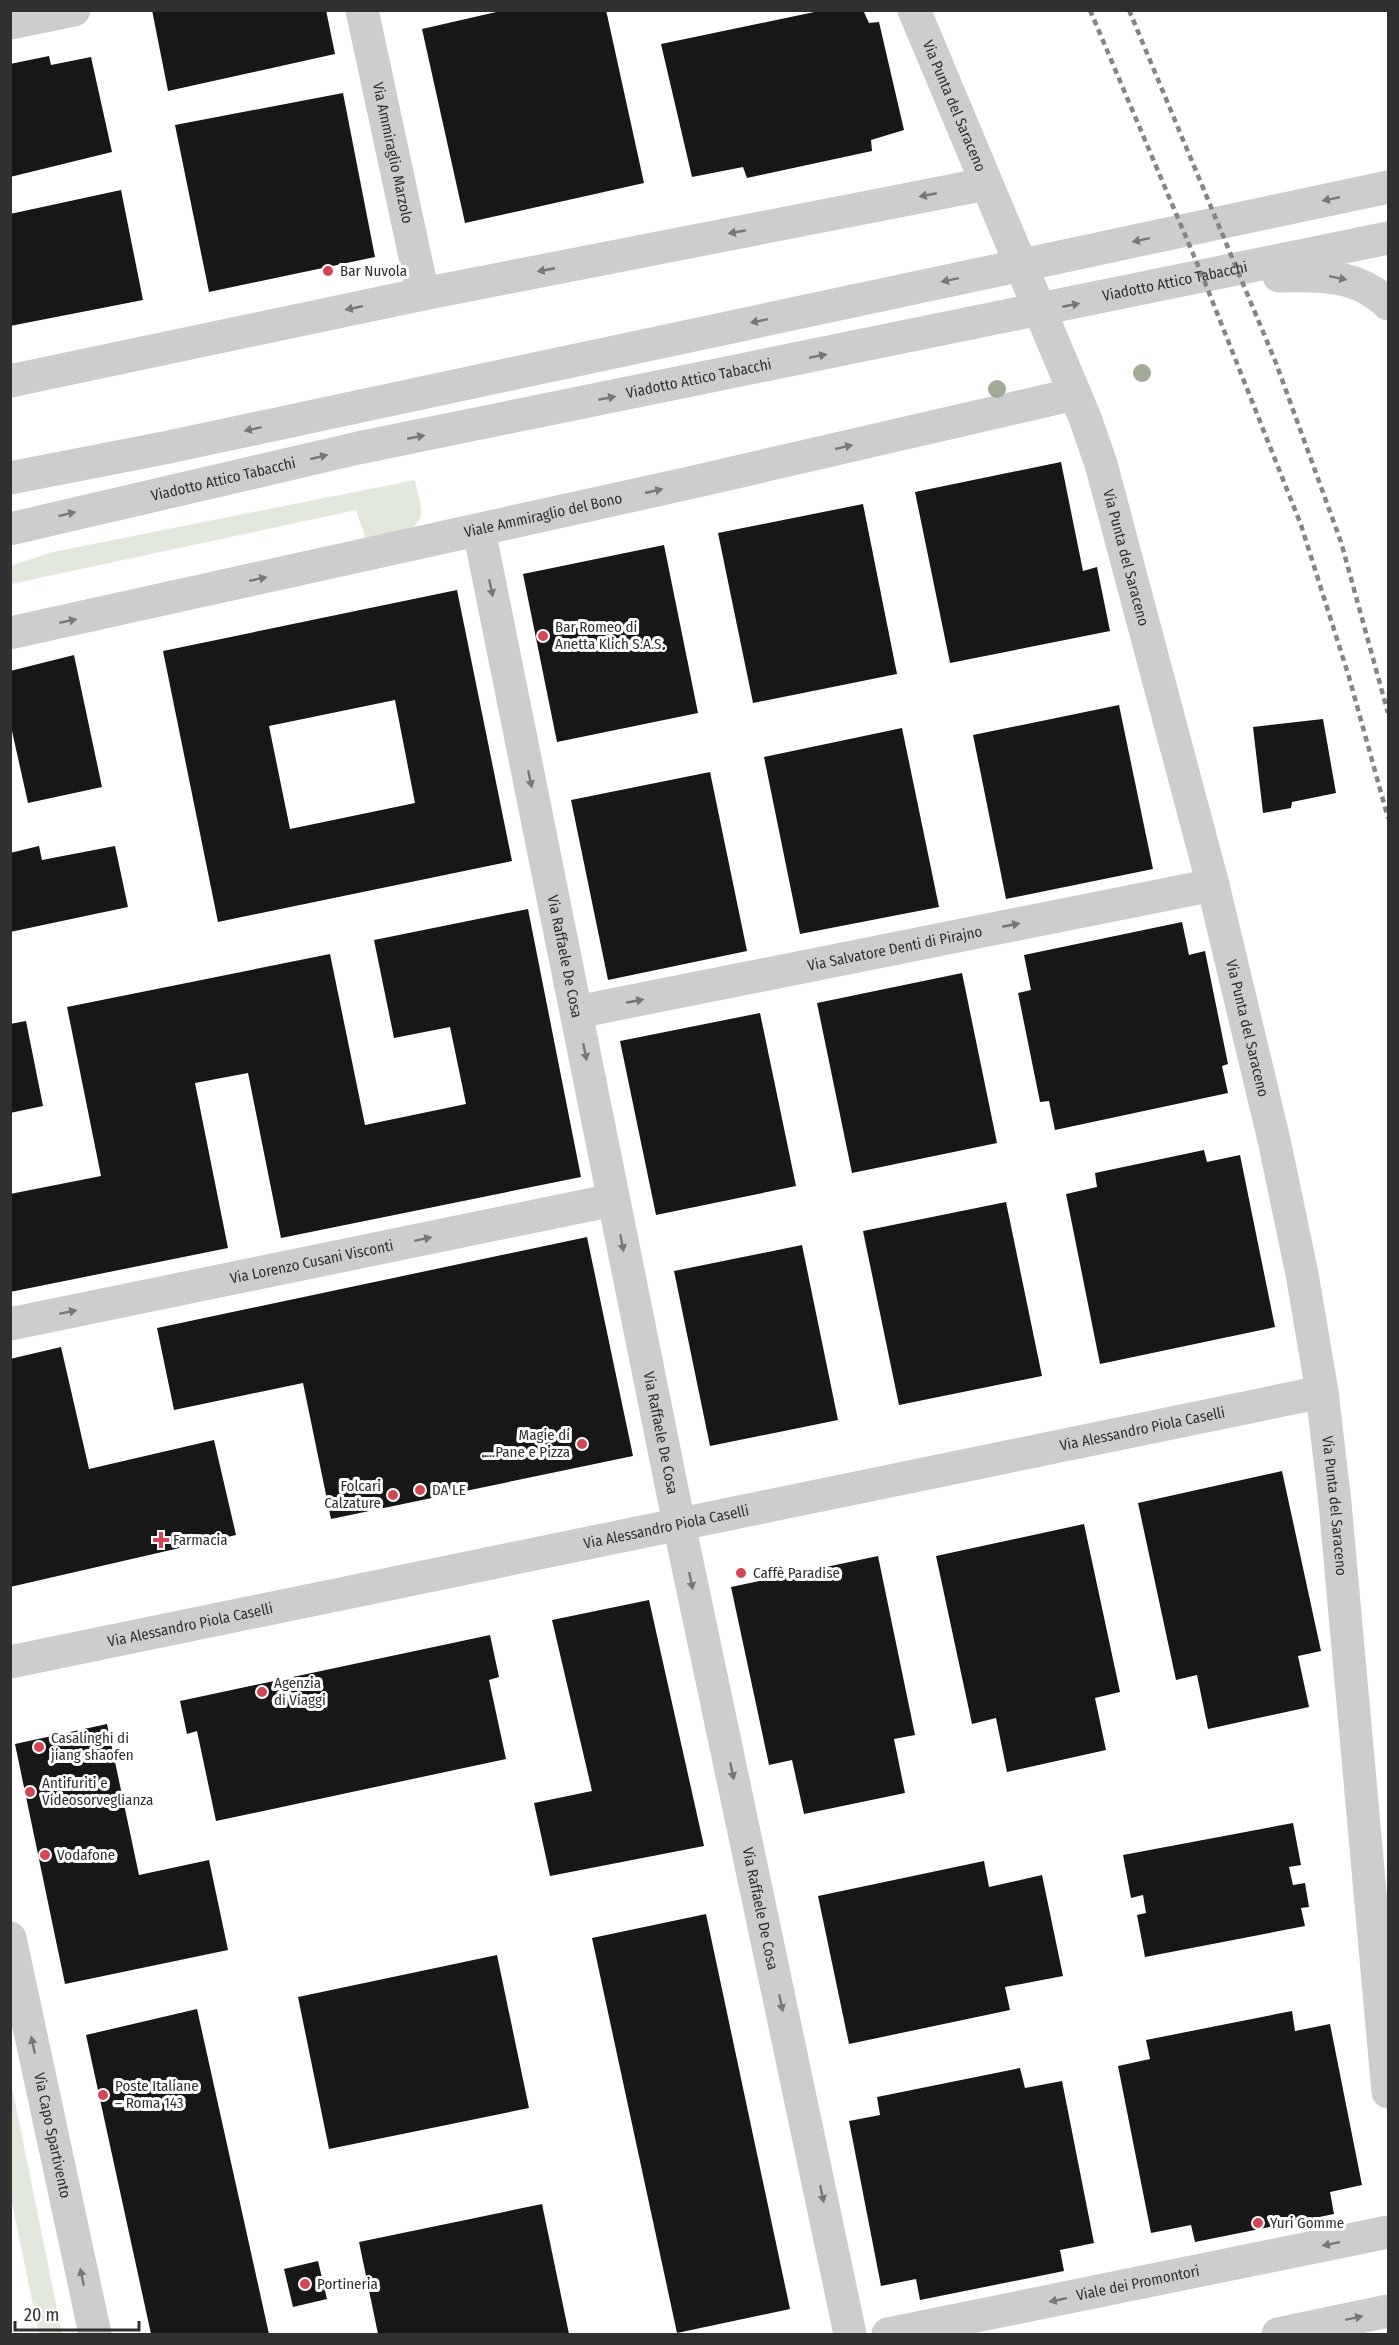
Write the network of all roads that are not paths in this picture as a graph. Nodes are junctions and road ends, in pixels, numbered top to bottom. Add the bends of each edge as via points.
1 (74, 10) edge
2 (362, 10) edge
3 (914, 10) edge
4 (10, 23) edge
5 (986, 184) junction
6 (1389, 187) edge
7 (1389, 238) edge
8 (1196, 280) junction
9 (423, 294) junction
10 (1389, 304) edge
11 (10, 381) edge
12 (1075, 394) junction
13 (10, 478) edge
14 (10, 529) edge
15 (479, 530) junction
16 (10, 633) edge
17 (1213, 885) junction
18 (577, 1012) junction
19 (613, 1200) junction
20 (10, 1324) edge
21 (1322, 1392) junction
22 (679, 1524) junction
23 (10, 1662) edge
24 (10, 1938) edge
25 (1389, 2092) edge
26 (1389, 2232) edge
27 (1389, 2311) edge
28 (94, 2334) edge
29 (850, 2334) edge
30 (888, 2334) edge
31 (1278, 2334) edge

1 - 4 street
2 - 9 street, Via Ammiraglio Marzolo
3 - 5 street, Via Punta del Saraceno
5 -> 9 street
5 - 12 street, Via Punta del Saraceno
6 -> 13 street
7 - 8 street, Viadotto Attico Tabacchi
8 -> 10 street via 1330,276 1371,290
14 -> 8 street, Viadotto Attico Tabacchi via 358,448
9 -> 11 street
15 -> 12 street, Viale Ammiraglio del Bono
12 - 17 street, Via Punta del Saraceno via 1101,464
16 -> 15 street, Viale Ammiraglio del Bono
15 -> 18 street, Via Raffaele De Cosa
18 -> 17 street, Via Salvatore Denti di Pirajno
17 - 21 street, Via Punta del Saraceno via 1274,1140
18 -> 19 street, Via Raffaele De Cosa
20 -> 19 street, Via Lorenzo Cusani Visconti
19 -> 22 street, Via Raffaele De Cosa
21 - 22 street, Via Alessandro Piola Caselli
21 - 25 street, Via Punta del Saraceno
22 - 23 street, Via Alessandro Piola Caselli
22 -> 29 street, Via Raffaele De Cosa
28 -> 24 street, Via Capo Spartivento
26 -> 30 street, Viale dei Promontori
31 -> 27 street

